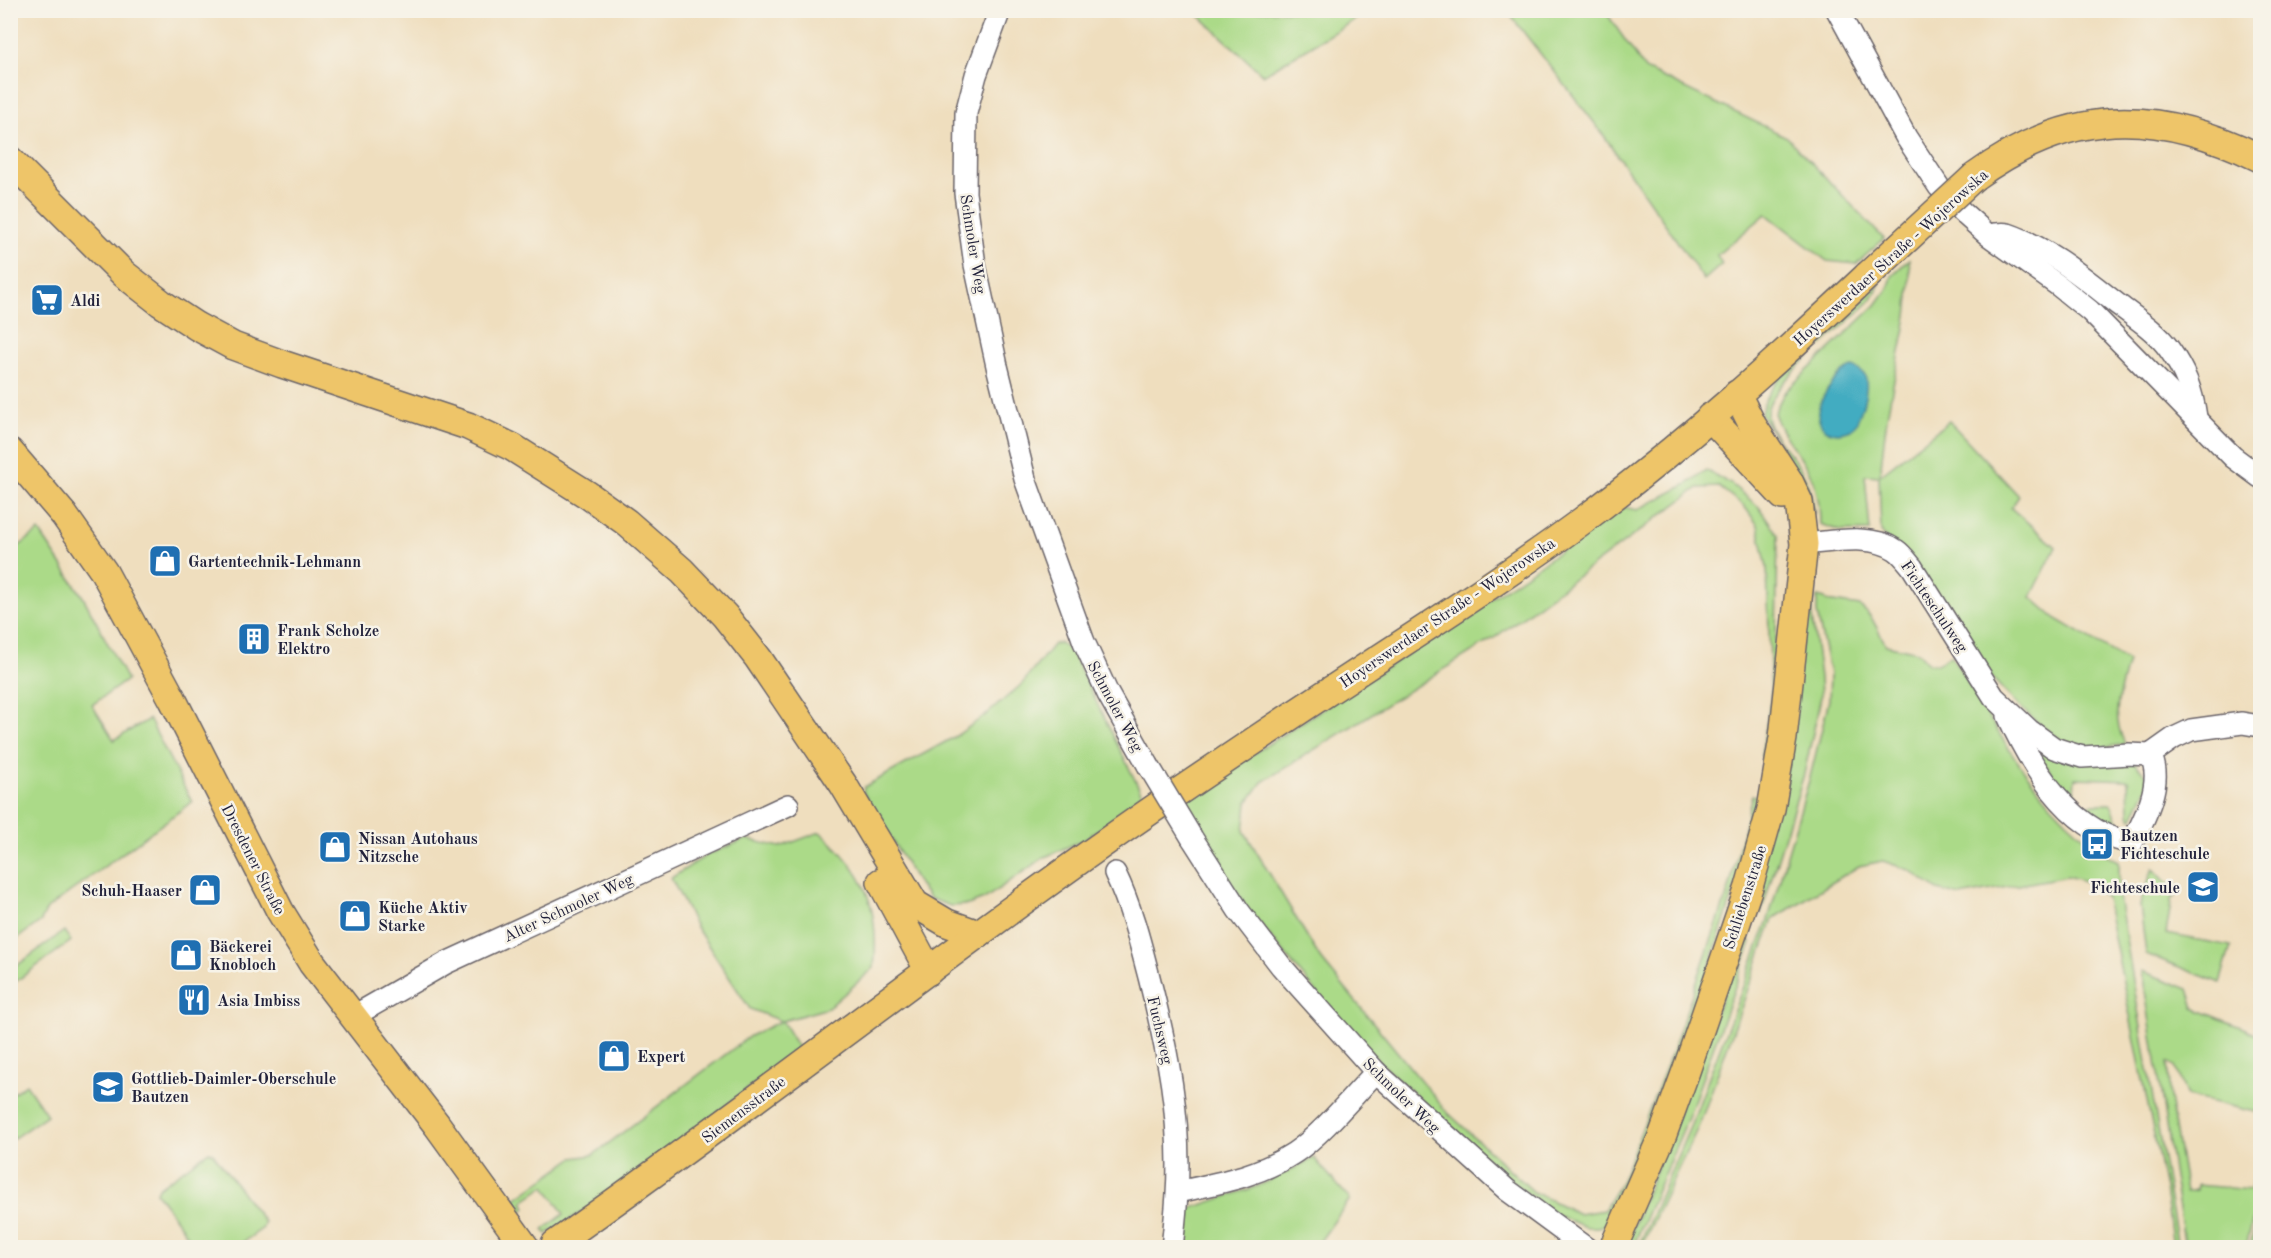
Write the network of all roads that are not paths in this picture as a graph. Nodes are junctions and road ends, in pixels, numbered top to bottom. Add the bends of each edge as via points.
1 (1000, 10) edge
2 (1837, 10) edge
3 (2260, 158) edge
4 (10, 160) edge
5 (1988, 235) junction
6 (1737, 394) junction
7 (1710, 417) junction
8 (2196, 417) junction
9 (10, 452) edge
10 (2260, 477) edge
11 (1803, 537) junction
12 (2005, 710) junction
13 (800, 722) junction
14 (2260, 726) edge
15 (2150, 755) junction
16 (788, 805) dead end
17 (1115, 873) dead end
18 (915, 904) junction
19 (978, 934) junction
20 (939, 963) junction
21 (352, 1017) junction
22 (1376, 1072) junction
23 (1178, 1192) junction
24 (555, 1244) dead end
25 (526, 1248) edge
26 (1172, 1248) edge
27 (1587, 1248) edge
28 (1613, 1248) edge

1 - 22 street, Schmoler Weg, bridge via 966,114 965,193 975,265 1029,490 1084,642 1148,765 1238,910
2 - 5 street via 1906,137 1938,187
3 - 6 main road, Hoyerswerdaer Straße - Wojerowska, bridge via 2175,126 2120,121 2078,126 2019,148 1974,177
4 - 13 main road via 124,274 196,326 233,346 468,426 512,447 607,508 654,545 724,616 758,657
5 - 8 street via 2090,311
5 - 8 street via 2005,233 2037,248 2083,277 2140,322 2167,346 2184,371
6 - 7 main road, Hoyerswerdaer Straße - Wojerowska
6 - 11 main road, Schliebenstraße via 1799,502
7 - 11 main road via 1784,497
7 - 19 main road, Hoyerswerdaer Straße - Wojerowska via 1583,520 1164,802
8 - 10 street via 2233,457
9 - 21 main road, Dresdener Straße via 64,515 104,572 280,911
11 - 12 street, Fichteschulweg via 1878,543 1895,550 1912,567
11 - 28 main road, Schliebenstraße via 1783,738 1771,809 1749,887 1686,1071
12 - 15 street, Fichteschulweg via 2054,748 2082,757
12 - 15 street, Fichteschulweg via 2023,749 2073,813 2106,835 2132,843 2151,796 2156,771
13 - 18 main road via 843,784
13 - 20 main road via 829,790 914,940
14 - 15 street via 2241,723 2190,730
16 - 21 street, Alter Schmoler Weg via 446,963
17 - 23 street, Fuchsweg via 1125,893 1163,1032 1175,1105
18 - 19 main road via 947,923
18 - 20 main road
19 - 20 main road, Siemensstraße
20 - 24 main road, Siemensstraße
21 - 25 main road, Dresdener Straße
22 - 23 street via 1294,1153 1233,1180
22 - 27 street, Schmoler Weg via 1507,1190
23 - 26 street, Fuchsweg

